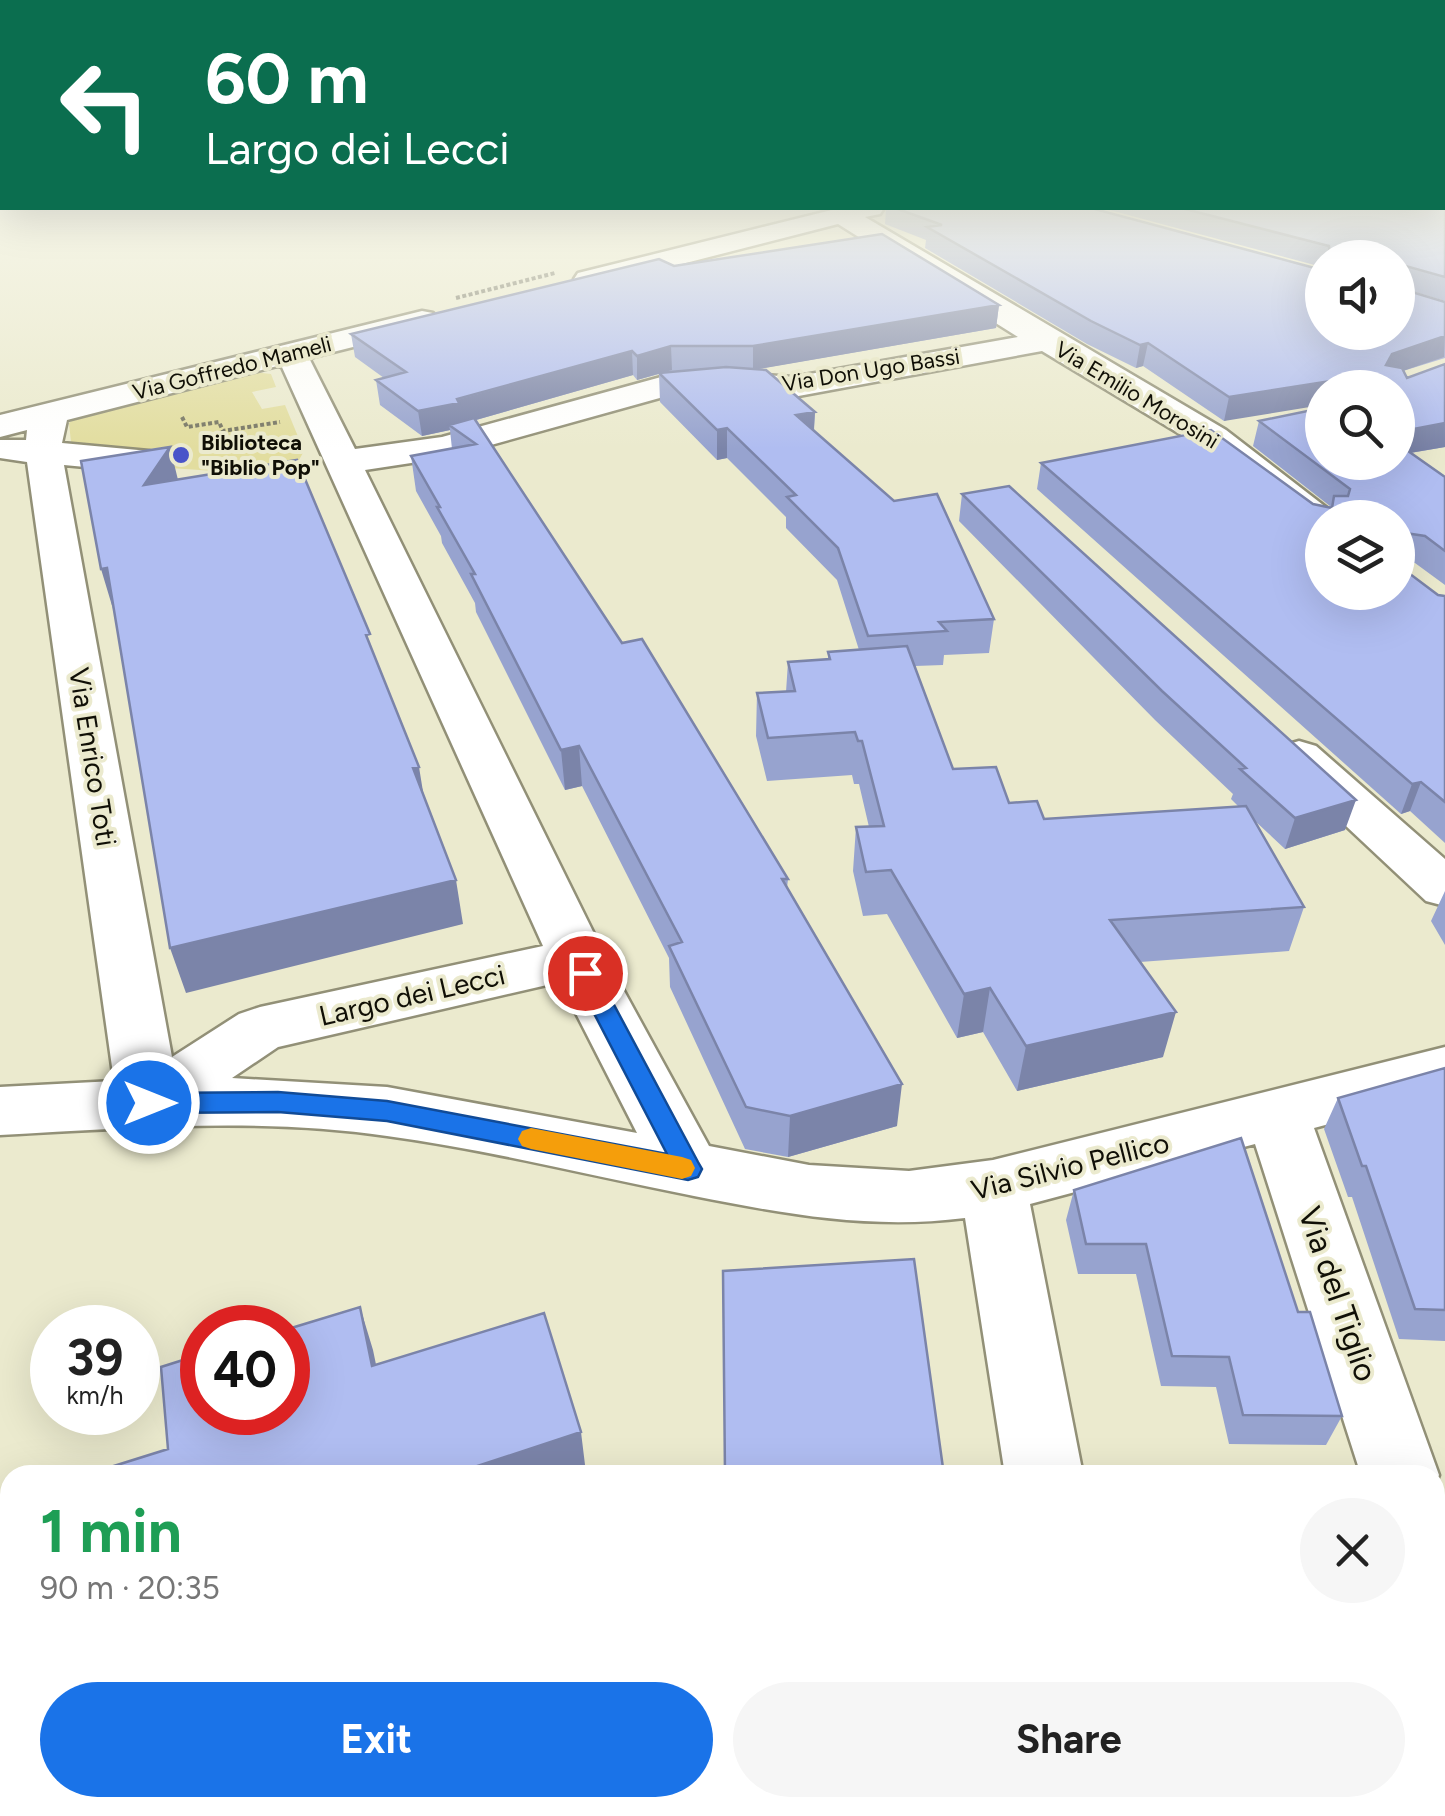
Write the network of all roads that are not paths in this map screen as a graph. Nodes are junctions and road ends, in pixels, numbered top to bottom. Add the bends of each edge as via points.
1 (586, 279) edge
2 (956, 279) edge
3 (557, 286) edge
4 (443, 315) edge
5 (1047, 341) junction
6 (291, 353) junction
7 (0, 426) edge
8 (1249, 432) dead end
9 (32, 438) edge
10 (1212, 438) junction
11 (149, 462) edge
12 (343, 462) junction
13 (1305, 507) edge
14 (1269, 728) edge
15 (1445, 888) edge
16 (577, 958) junction
17 (1445, 1070) edge
18 (149, 1103) junction
19 (0, 1111) edge
20 (1276, 1113) junction
21 (688, 1169) junction
22 (993, 1187) junction
23 (1042, 1465) edge
24 (1397, 1465) edge

1 - 3 street
2 - 5 street
4 - 6 street, Via Goffredo Mameli
5 - 10 street, Via Emilio Morosini
5 - 12 street, Via Don Ugo Bassi via 793,387 672,384 444,447
6 - 9 street, Via Goffredo Mameli
6 - 12 street
7 - 9 street, Via Goffredo Mameli
8 - 10 street
9 - 11 street
9 - 18 street, Via Enrico Toti
10 - 13 street, Via Emilio Morosini
12 - 16 street
14 - 15 street
16 - 18 street, Largo dei Lecci via 260,1028
16 - 21 street
17 - 20 street, Via Silvio Pellico
18 - 19 street, Via Silvio Pellico
18 - 21 street, Via Silvio Pellico via 278,1102 387,1111
20 - 22 street, Via Silvio Pellico
20 - 24 street, Via del Tiglio
21 - 22 street, Via Silvio Pellico via 848,1197 920,1198
22 - 23 street

